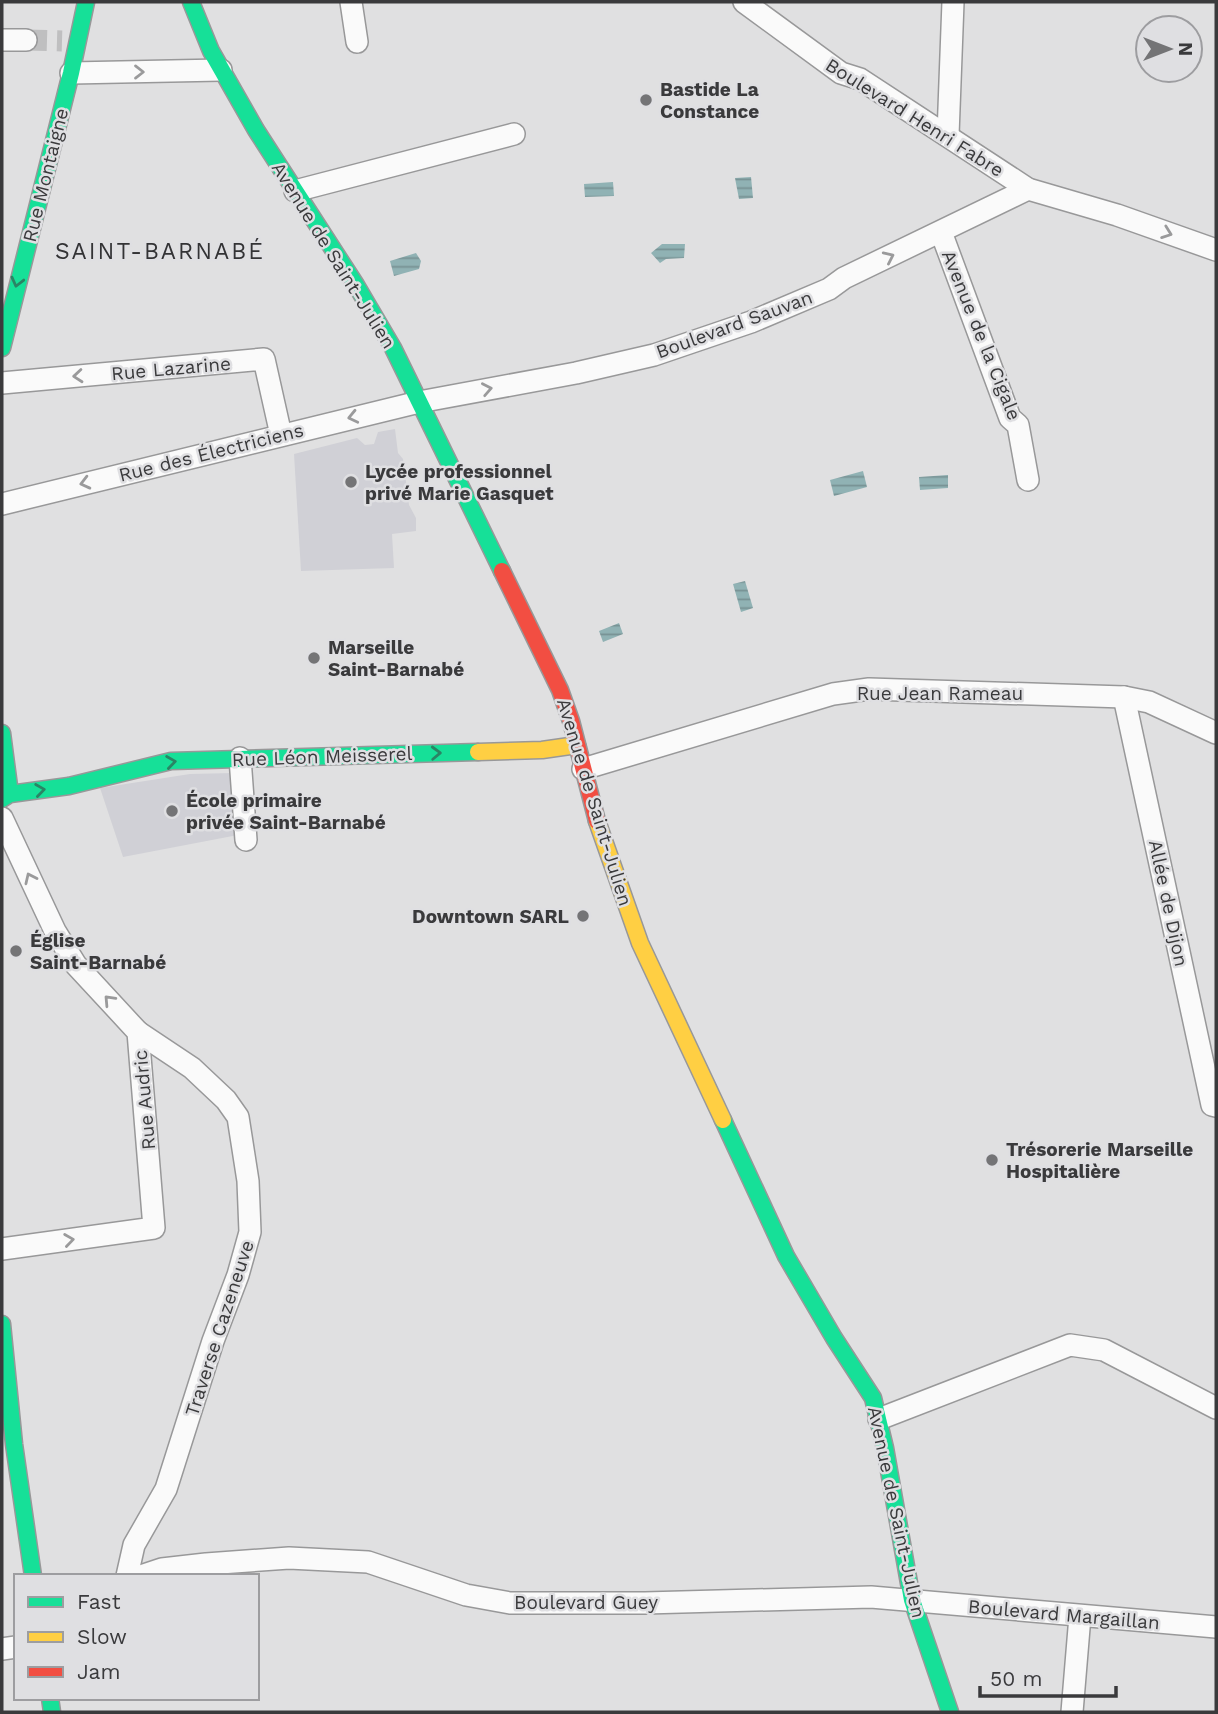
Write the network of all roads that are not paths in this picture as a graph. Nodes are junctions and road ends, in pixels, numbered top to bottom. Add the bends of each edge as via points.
1 (86, 2) edge
2 (191, 2) edge
3 (351, 2) edge
4 (744, 2) edge
5 (953, 2) edge
6 (2, 40) edge
7 (26, 40) tunnel mouth
8 (357, 42) dead end
9 (221, 70) junction
10 (71, 73) junction
11 (514, 134) dead end
12 (948, 135) junction
13 (1028, 189) junction
14 (295, 191) junction
15 (941, 232) junction
16 (1216, 250) edge
17 (3, 337) edge
18 (2, 383) edge
19 (419, 401) junction
20 (281, 435) junction
21 (1028, 480) dead end
22 (2, 503) edge
23 (1124, 697) junction
24 (2, 733) edge
25 (1216, 733) edge
26 (577, 745) junction
27 (240, 758) junction
28 (583, 769) junction
29 (6, 797) edge
30 (2, 818) edge
31 (246, 840) dead end
32 (138, 1032) junction
33 (1216, 1106) edge
34 (2, 1249) edge
35 (2, 1324) edge
36 (1216, 1408) edge
37 (879, 1419) junction
38 (33, 1574) edge
39 (127, 1574) edge
40 (147, 1574) edge
41 (912, 1600) junction
42 (1080, 1616) junction
43 (1216, 1627) edge
44 (950, 1712) edge
45 (1072, 1712) edge

1 - 10 main road, Rue Montaigne via 70,41
2 - 9 main road, Avenue de Saint-Julien
3 - 8 street
4 - 12 street, Boulevard Henri Fabre via 841,73 860,79
5 - 12 street
6 - 7 street
10 -> 9 street
9 - 14 main road, Avenue de Saint-Julien
10 -> 17 main road, Rue Montaigne
11 - 14 street
12 - 13 street, Boulevard Henri Fabre
13 - 15 street, Boulevard Sauvan
13 -> 16 street, Boulevard Henri Fabre
14 - 19 main road, Avenue de Saint-Julien via 374,313
19 -> 15 street, Boulevard Sauvan via 654,355 829,289
15 - 21 street, Avenue de la Cigale via 1010,418 1018,425
20 -> 18 street, Rue Lazarine via 264,359
19 -> 20 street, Rue des Électriciens
19 - 26 main road, Avenue de Saint-Julien via 560,690
20 -> 22 street, Rue des Électriciens
23 - 25 street, Rue Jean Rameau via 1149,702
23 - 28 street, Rue Jean Rameau via 869,689 833,694
23 - 33 street, Allée de Dijon via 1212,1105
24 - 29 main road
27 -> 26 main road, Rue Léon Meisserel via 542,750
26 - 28 main road, Avenue de Saint-Julien
29 -> 27 main road, Rue Léon Meisserel via 171,761
27 - 31 street
28 - 37 main road, Avenue de Saint-Julien via 604,846 640,943 786,1256 873,1398
32 -> 30 street, Rue Audric via 76,965
34 -> 32 street, Rue Audric via 154,1228
32 - 39 street, Traverse Cazeneuve via 192,1068 238,1117 250,1232 166,1489 134,1545
35 - 38 main road
36 - 37 street via 1104,1350 1070,1345
37 - 41 main road, Avenue de Saint-Julien
40 - 41 street, Boulevard Guey via 206,1563 289,1558 368,1562 466,1595 510,1603
41 - 42 street, Boulevard Margaillan
41 - 44 main road, Avenue de Saint-Julien
42 - 43 street, Boulevard Margaillan
42 - 45 street

